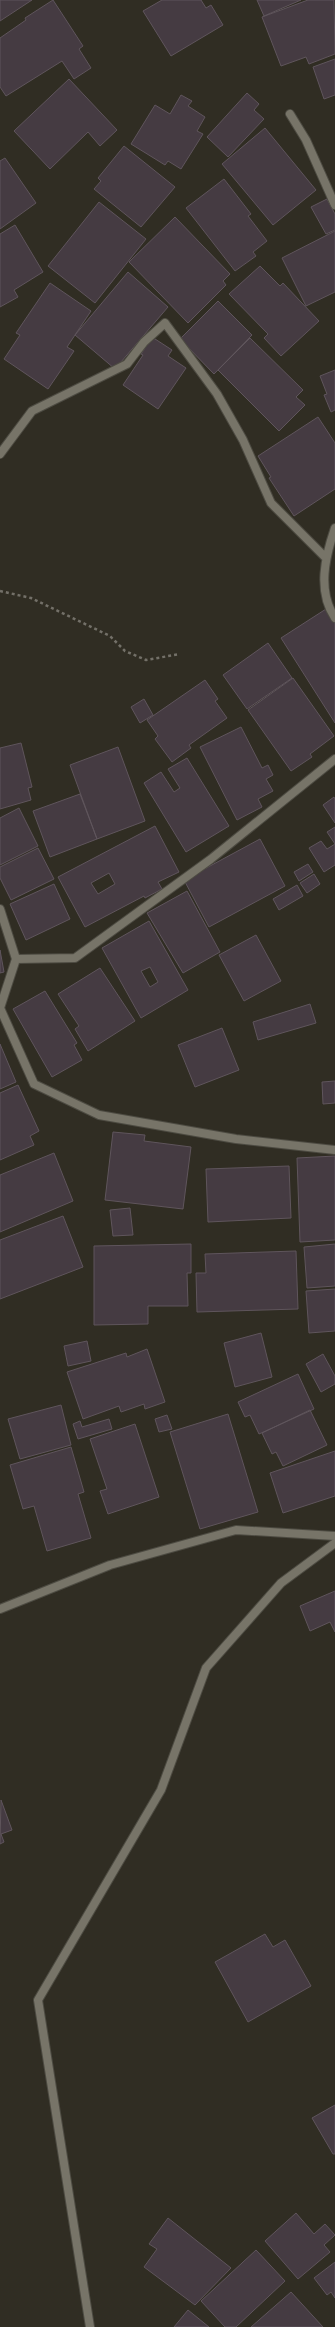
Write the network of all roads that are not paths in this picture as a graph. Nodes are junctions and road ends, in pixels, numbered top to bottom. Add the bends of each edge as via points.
1 (290, 114) dead end
2 (335, 205) edge
3 (0, 454) edge
4 (335, 528) edge
5 (325, 557) junction
6 (335, 618) edge
7 (335, 759) edge
8 (0, 909) edge
9 (16, 959) junction
10 (335, 1150) edge
11 (335, 1536) edge
12 (335, 1543) edge
13 (0, 1609) edge
14 (90, 2327) edge

1 - 2 street via 306,140
3 - 5 street via 32,411 127,364 144,342 165,323 217,394 243,440 271,503
4 - 5 street
5 - 6 street via 324,595
7 - 9 street via 211,859 75,958
8 - 9 street
9 - 10 street via 0,1008 34,1084 99,1115 236,1139
11 - 13 street via 236,1530 110,1565
12 - 14 street via 281,1583 206,1668 161,1790 38,2000

